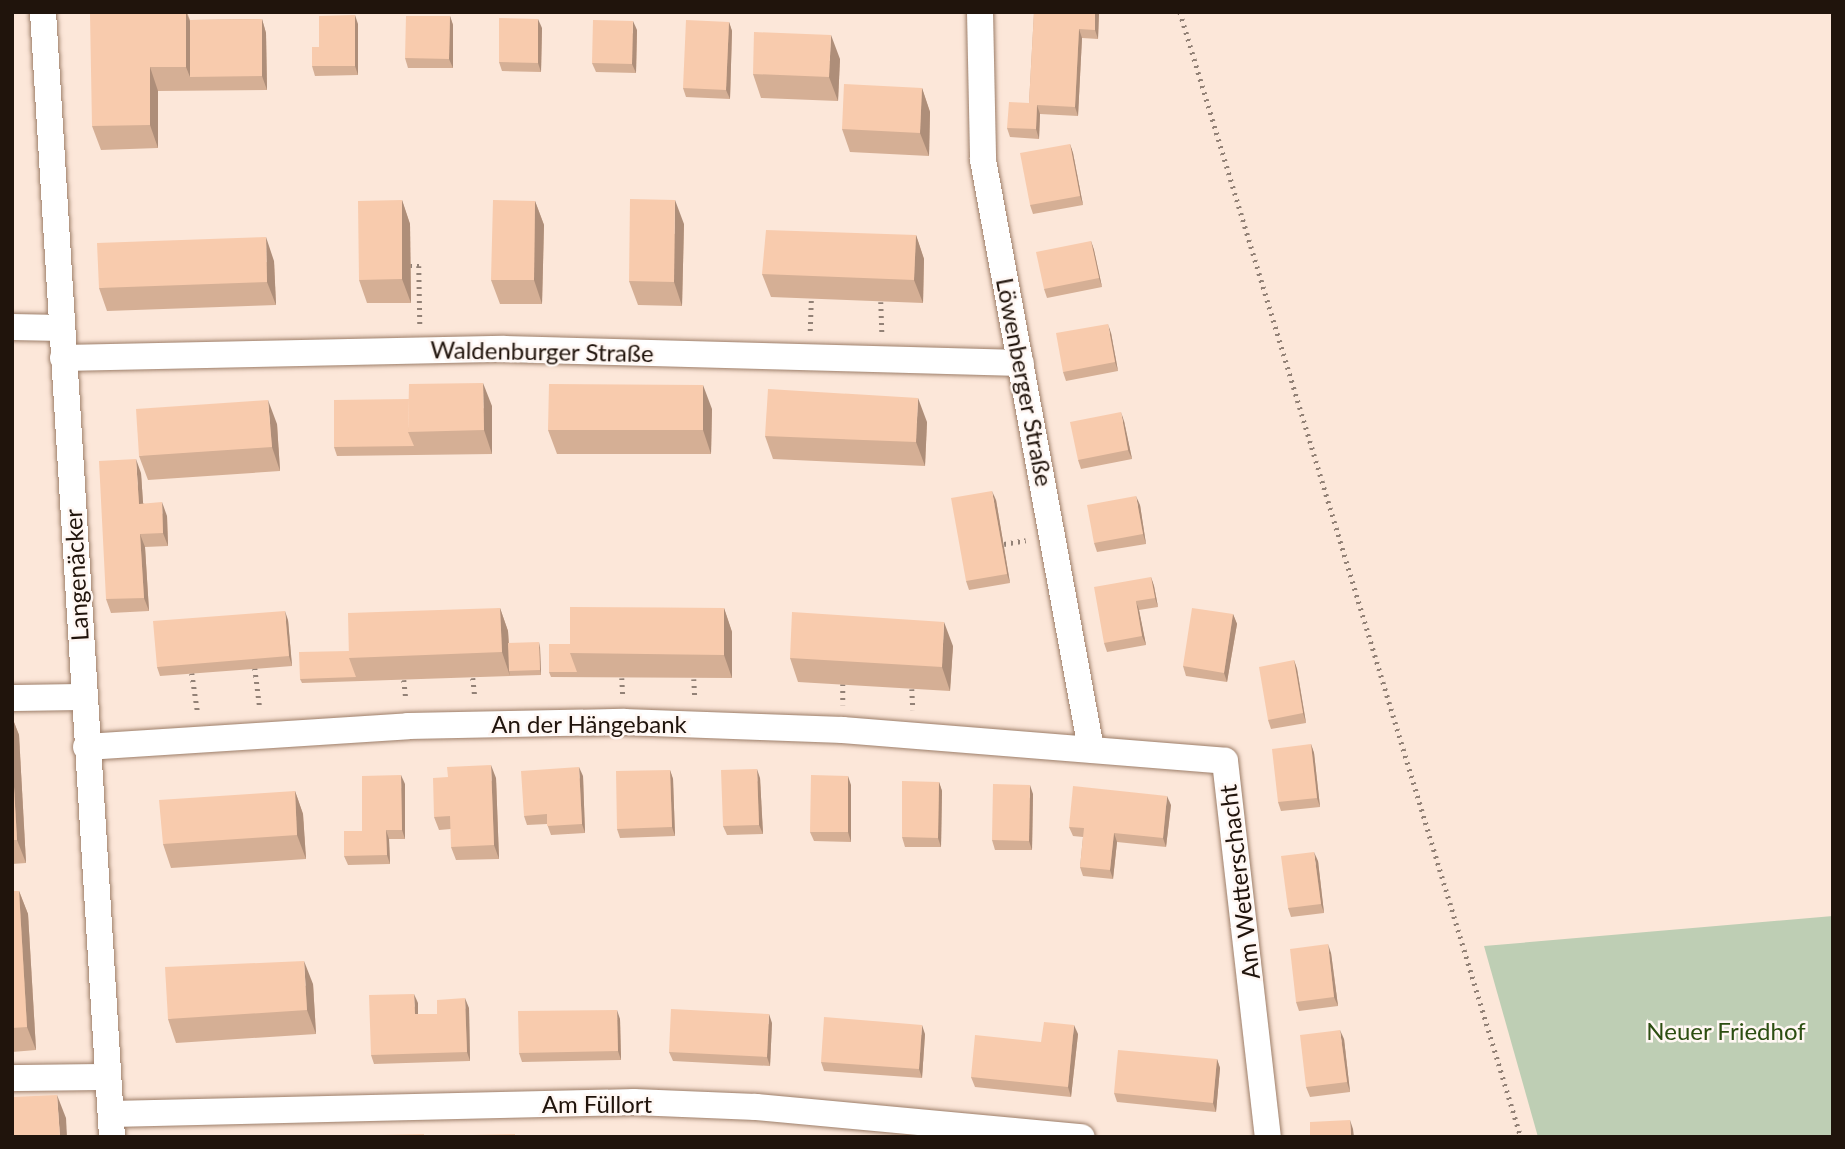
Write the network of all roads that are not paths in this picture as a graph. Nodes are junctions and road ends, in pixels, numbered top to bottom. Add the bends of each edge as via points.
1 (43, 12) edge
2 (980, 12) edge
3 (12, 327) edge
4 (62, 328) junction
5 (63, 358) junction
6 (1021, 363) junction
7 (83, 697) junction
8 (12, 698) edge
9 (86, 747) junction
10 (1091, 749) junction
11 (108, 1077) junction
12 (12, 1078) edge
13 (111, 1125) edge
14 (1082, 1137) edge
15 (1268, 1137) edge

1 - 4 street, Langenäcker
2 - 6 street, Löwenberger Straße via 983,160
3 - 4 street
4 - 5 street, Langenäcker
5 - 6 street, Waldenburger Straße via 420,349
5 - 7 street, Langenäcker
6 - 10 street, Löwenberger Straße
7 - 8 street
7 - 9 street, Langenäcker
9 - 10 street, An der Hängebank via 478,723 624,722 843,730
9 - 11 street, Langenäcker
10 - 15 street, Am Wetterschacht via 1225,761
11 - 12 street
11 - 13 street, Langenäcker
13 - 14 street, Am Füllort via 634,1102 756,1107

